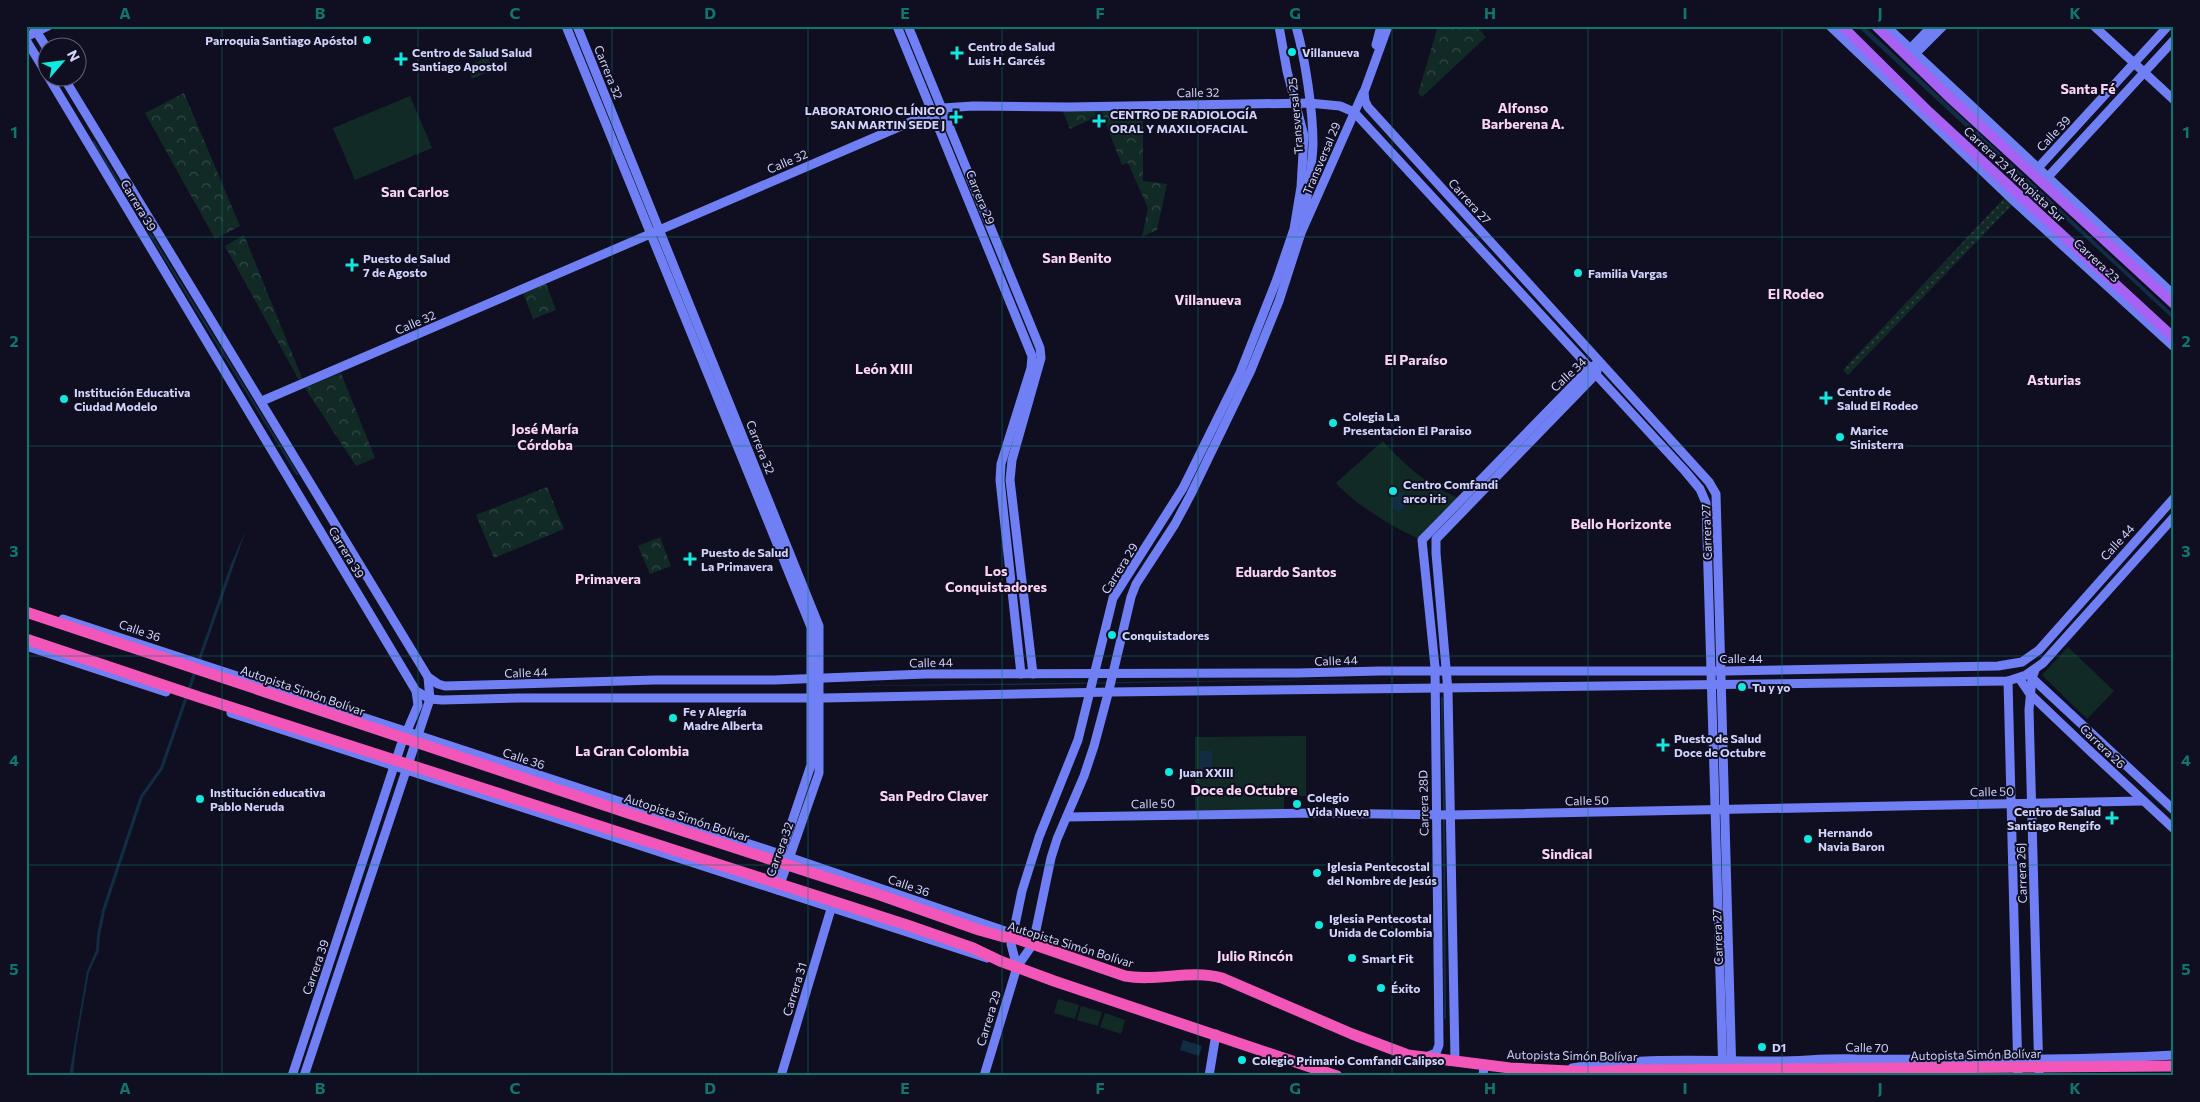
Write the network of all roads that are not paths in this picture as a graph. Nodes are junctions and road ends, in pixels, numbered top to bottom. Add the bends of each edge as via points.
1 (48, 26) edge
2 (566, 26) edge
3 (577, 26) edge
4 (897, 26) edge
5 (908, 26) edge
6 (1279, 26) edge
7 (1296, 26) edge
8 (1381, 26) edge
9 (1388, 26) edge
10 (1830, 26) edge
11 (1842, 26) edge
12 (1876, 26) edge
13 (1886, 26) edge
14 (1932, 26) edge
15 (1943, 26) edge
16 (2094, 26) edge
17 (2168, 26) edge
18 (35, 29) edge
19 (26, 38) edge
20 (2174, 40) edge
21 (1910, 53) junction
22 (38, 59) edge
23 (2139, 68) junction
24 (54, 88) edge
25 (70, 88) edge
26 (1364, 92) junction
27 (2174, 100) edge
28 (1294, 103) junction
29 (1309, 103) junction
30 (943, 108) junction
31 (933, 112) junction
32 (1354, 112) junction
33 (87, 114) junction
34 (74, 121) junction
35 (100, 138) junction
36 (87, 143) junction
37 (2037, 169) junction
38 (2046, 178) junction
39 (660, 230) junction
40 (1298, 231) junction
41 (650, 234) junction
42 (2160, 287) junction
43 (2174, 294) edge
44 (2174, 304) edge
45 (2174, 338) edge
46 (2174, 348) edge
47 (1600, 362) junction
48 (1593, 371) junction
49 (262, 401) junction
50 (1002, 458) junction
51 (1012, 460) junction
52 (307, 475) junction
53 (1000, 480) junction
54 (1010, 480) junction
55 (292, 484) junction
56 (319, 495) junction
57 (2174, 498) edge
58 (303, 503) junction
59 (2174, 517) edge
60 (1422, 540) joint
61 (29, 613) edge
62 (2064, 621) junction
63 (397, 626) junction
64 (2074, 630) junction
65 (381, 633) junction
66 (26, 638) edge
67 (26, 646) edge
68 (1020, 662) junction
69 (1031, 662) junction
70 (1863, 668) junction
71 (1435, 671) junction
72 (1447, 671) junction
73 (1710, 671) junction
74 (1722, 671) junction
75 (1021, 674) junction
76 (1033, 674) junction
77 (1094, 674) junction
78 (2034, 674) junction
79 (1113, 675) junction
80 (428, 677) junction
81 (815, 678) junction
82 (2018, 678) junction
83 (2008, 681) junction
84 (1864, 682) junction
85 (1710, 684) junction
86 (1722, 684) junction
87 (1448, 687) junction
88 (1436, 688) junction
89 (416, 691) junction
90 (1090, 691) junction
91 (1109, 691) junction
92 (182, 694) junction
93 (2030, 694) junction
94 (815, 698) junction
95 (430, 699) junction
96 (413, 717) junction
97 (391, 731) junction
98 (405, 736) junction
99 (416, 739) junction
100 (400, 765) junction
101 (2141, 781) junction
102 (2130, 789) junction
103 (2108, 801) junction
104 (2142, 801) junction
105 (2031, 803) junction
106 (2011, 804) junction
107 (1714, 810) junction
108 (1726, 810) junction
109 (2174, 810) edge
110 (1437, 814) junction
111 (1450, 814) junction
112 (1067, 817) junction
113 (2174, 829) edge
114 (784, 859) junction
115 (775, 886) junction
116 (832, 909) junction
117 (870, 917) junction
118 (1012, 937) junction
119 (1033, 944) junction
120 (1017, 967) junction
121 (1216, 1034) junction
122 (2174, 1055) edge
123 (1425, 1058) junction
124 (2096, 1058) junction
125 (2111, 1058) junction
126 (1455, 1060) junction
127 (1814, 1060) junction
128 (1773, 1061) junction
129 (2128, 1066) junction
130 (2174, 1066) edge
131 (2018, 1067) edge
132 (2038, 1067) edge
133 (2080, 1067) junction
134 (1727, 1069) edge
135 (1484, 1070) edge
136 (1787, 1070) junction
137 (1800, 1070) junction
138 (1497, 1071) edge
139 (292, 1076) edge
140 (304, 1076) edge
141 (781, 1076) edge
142 (984, 1076) edge
143 (1209, 1076) edge
144 (1337, 1076) edge

1 - 18 street
2 - 41 street, Carrera 32
3 - 39 street, Carrera 32
4 - 31 street, Carrera 29
5 - 30 street, Carrera 29
6 - 28 street, Transversal 25
7 - 29 street, Transversal 25
8 - 26 street, Transversal 29 via 1363,85
9 - 26 street, Transversal 29
10 - 46 street, Carrera 23
11 - 45 main road, Carrera 23 Autopista Sur via 1929,112
12 - 21 main road, Carrera 23 Autopista Sur
13 - 21 street
14 - 21 street
15 - 21 street
16 - 23 street
17 - 23 street, Calle 39
18 - 19 street
19 - 22 street, Carrera 39
20 - 23 street, Calle 39
21 - 37 street
21 - 42 main road, Carrera 23 Autopista Sur
23 - 27 street
23 - 37 street, Calle 39
23 - 38 street, Calle 39
24 - 34 street, Carrera 39
25 - 33 street, Carrera 39
26 - 32 street, Transversal 29
26 - 47 street, Carrera 27 via 1368,108
28 - 29 street, Calle 32
28 - 30 street, Calle 32
28 - 40 street, Transversal 25 via 1301,123 1304,150
29 - 32 street, Calle 32 via 1340,106
29 - 40 street, Transversal 25 via 1312,157
30 - 31 street, Calle 32
30 - 51 street, Carrera 29 via 1040,348
31 - 39 street, Calle 32
31 - 50 street, Carrera 29 via 1032,356
32 - 40 street, Transversal 29
32 - 48 street, Carrera 27
33 - 34 street via 83,122
33 - 35 street, Carrera 39
34 - 36 street, Carrera 39
35 - 36 street via 93,135
35 - 49 street, Carrera 39
36 - 55 street, Carrera 39
37 - 38 street
38 - 42 street
39 - 41 street, Calle 32
39 - 81 street, Carrera 32 via 819,626
40 - 77 street, Carrera 29 via 1240,373 1183,488 1114,596
40 - 79 street, Carrera 29 via 1279,301 1256,359 1175,524 1136,584
41 - 49 street, Calle 32
41 - 81 street, Carrera 32 via 811,628
42 - 43 street
42 - 44 main road, Carrera 23 Autopista Sur
47 - 48 street, Calle 34
47 - 74 street, Carrera 27 via 1715,491
48 - 60 street, Calle 34
48 - 72 street, Calle 34 via 1436,539
48 - 73 street, Carrera 27 via 1698,485 1705,498
49 - 52 street, Carrera 39
50 - 51 street via 1007,464
50 - 53 street, Carrera 29
51 - 54 street, Carrera 29
52 - 55 street via 305,486 298,488
52 - 56 street, Carrera 39
53 - 54 street via 1006,476
53 - 68 street, Carrera 29
54 - 69 street, Carrera 29
55 - 58 street, Carrera 39
56 - 58 street via 310,496
56 - 63 street, Carrera 39
57 - 62 street, Calle 44
58 - 65 street, Carrera 39
59 - 64 street, Calle 44
60 - 71 street, Carrera 28D
61 - 97 highway, Autopista Simón Bolívar via 191,663
62 - 64 street
62 - 70 street, Calle 44 via 2035,654 2016,664
63 - 65 street via 386,624
63 - 80 street, Carrera 39
64 - 78 street, Calle 44
65 - 89 street, Carrera 39
66 - 92 highway
67 - 92 street
68 - 69 street via 1026,665
68 - 75 street, Carrera 29
69 - 76 street, Carrera 29
70 - 74 street, Calle 44
70 - 84 street
71 - 72 street, Calle 44
71 - 79 street, Calle 44
71 - 88 street, Carrera 28D
72 - 73 street, Calle 44
72 - 87 street
73 - 74 street, Calle 44
73 - 85 street, Carrera 27
74 - 86 street, Carrera 27
75 - 76 street, Calle 44
75 - 81 street, Calle 44
76 - 77 street, Calle 44
77 - 79 street, Calle 44
77 - 90 street, Carrera 29
78 - 82 street, Calle 44
78 - 93 street, Carrera 26J
78 - 101 street, Carrera 26
79 - 91 street, Carrera 29
80 - 81 street, Calle 44 via 445,686
80 - 95 street, Carrera 39
81 - 94 street, Carrera 32
82 - 83 street, Calle 44
82 - 93 street, Carrera 26
83 - 84 street, Calle 44
83 - 106 street, Carrera 26J
84 - 86 street, Calle 44
85 - 86 street, Calle 44
85 - 87 street, Calle 44
85 - 107 street, Carrera 27
86 - 108 street, Carrera 27
87 - 88 street, Calle 44
87 - 111 street
88 - 91 street, Calle 44
88 - 110 street, Carrera 28D
89 - 95 street
89 - 96 street, Carrera 39 via 418,705
90 - 91 street, Calle 44
90 - 94 street, Calle 44
90 - 118 street, Carrera 29 via 1073,755 1039,837
91 - 112 street, Carrera 29 via 1084,776
92 - 100 highway
93 - 102 street, Carrera 26
93 - 105 street, Carrera 26J
94 - 95 street, Calle 44
94 - 114 street, Carrera 32 via 810,766
95 - 99 street, Carrera 39
96 - 97 street
96 - 98 street, Carrera 39
97 - 98 highway, Autopista Simón Bolívar
98 - 99 highway, Autopista Simón Bolívar
98 - 100 street, Carrera 39
99 - 100 street, Carrera 39
99 - 114 highway, Autopista Simón Bolívar
100 - 115 highway
100 - 139 street, Carrera 39
100 - 140 street, Carrera 39
101 - 102 street, Calle 50
101 - 109 street, Carrera 26
102 - 103 street, Calle 50
102 - 104 street, Carrera 26
103 - 104 street, Calle 50
103 - 105 street, Calle 50
104 - 113 street, Carrera 26
105 - 106 street, Calle 50
105 - 132 street, Carrera 26J
106 - 108 street, Calle 50
106 - 131 street, Carrera 26J
107 - 108 street, Calle 50
107 - 111 street, Calle 50
107 - 134 street, Carrera 27
108 - 134 street, Carrera 27
110 - 111 street, Calle 50
110 - 112 street, Calle 50
110 - 123 street, Carrera 28D via 1439,1045 1436,1054
111 - 126 street
112 - 119 street, Carrera 29 via 1051,858
114 - 115 street, Carrera 32
114 - 118 highway, Autopista Simón Bolívar via 979,930
115 - 116 street
115 - 117 highway
116 - 117 street
116 - 141 street, Carrera 31
117 - 120 highway via 974,948
118 - 119 highway, Autopista Simón Bolívar
118 - 120 street, Carrera 29
119 - 120 street, Carrera 29
119 - 123 highway, Autopista Simón Bolívar via 1125,976 1197,974 1222,978 1352,1034
120 - 121 highway
120 - 142 street, Carrera 29
121 - 143 street
121 - 144 highway
122 - 125 street
123 - 126 highway, Autopista Simón Bolívar
124 - 125 street
124 - 132 street
124 - 133 highway
125 - 129 highway
126 - 135 highway, Autopista Simón Bolívar
127 - 128 street, Calle 70
127 - 131 street, Calle 70
127 - 137 highway
128 - 134 street, Calle 70
128 - 136 highway
129 - 130 highway, Autopista Simón Bolívar
129 - 133 highway, Autopista Simón Bolívar
131 - 132 highway, Autopista Simón Bolívar
131 - 137 highway, Autopista Simón Bolívar
132 - 133 highway, Autopista Simón Bolívar
134 - 136 highway, Autopista Simón Bolívar
134 - 138 highway, Autopista Simón Bolívar
135 - 138 highway, Autopista Simón Bolívar
136 - 137 highway, Autopista Simón Bolívar

